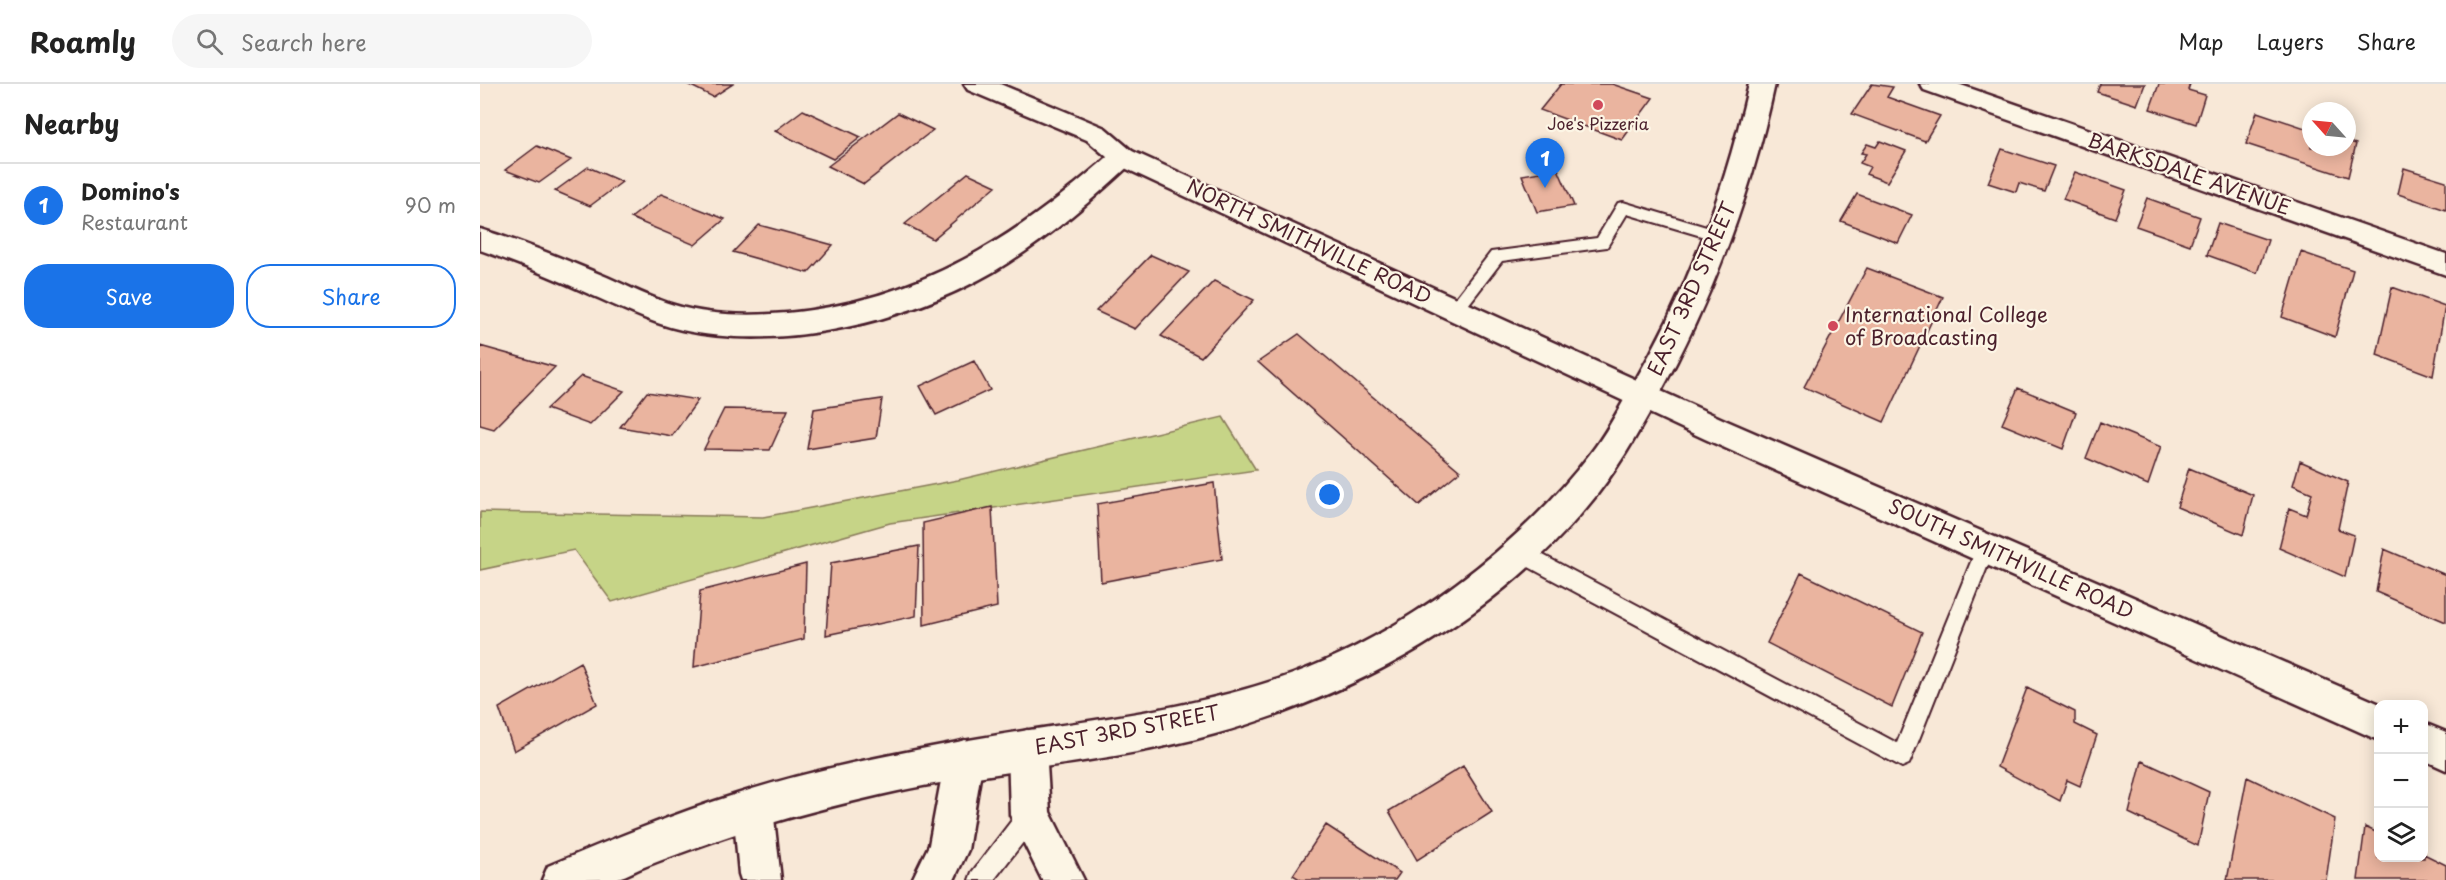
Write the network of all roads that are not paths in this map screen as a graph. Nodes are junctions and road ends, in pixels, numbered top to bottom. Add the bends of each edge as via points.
1 (977, 84) edge
2 (1762, 84) edge
3 (1932, 84) edge
4 (1123, 157) junction
5 (1718, 236) junction
6 (480, 239) edge
7 (2446, 265) edge
8 (1456, 309) junction
9 (1643, 395) junction
10 (1986, 547) junction
11 (1519, 552) junction
12 (2374, 720) edge
13 (2428, 743) edge
14 (1027, 749) junction
15 (2446, 751) edge
16 (964, 759) junction
17 (753, 809) junction
18 (1030, 815) junction
19 (562, 880) edge
20 (761, 880) edge
21 (932, 880) edge
22 (980, 880) edge
23 (1064, 880) edge

1 - 4 main road, NORTH SMITHVILLE ROAD via 1096,134
2 - 5 main road, EAST 3RD STREET via 1733,197
3 - 7 main road, BARKSDALE AVENUE
4 - 6 main road via 1018,243 977,268 883,307 831,318 781,324 684,319
4 - 8 main road, NORTH SMITHVILLE ROAD
5 - 8 lane via 1623,207 1602,243 1497,256
5 - 9 main road, EAST 3RD STREET via 1676,334
8 - 9 main road, NORTH SMITHVILLE ROAD
9 - 10 main road, SOUTH SMITHVILLE ROAD
9 - 11 main road, EAST 3RD STREET via 1602,464 1566,508
10 - 11 lane via 1902,757
10 - 12 main road, SOUTH SMITHVILLE ROAD
11 - 14 main road, EAST 3RD STREET via 1439,615 1362,662 1299,689 1191,722
13 - 15 main road
14 - 16 main road, EAST 3RD STREET
14 - 18 main road
16 - 17 main road, EAST 3RD STREET
16 - 21 main road via 948,850
17 - 19 main road, EAST 3RD STREET
17 - 20 main road
18 - 22 lane
18 - 23 main road

